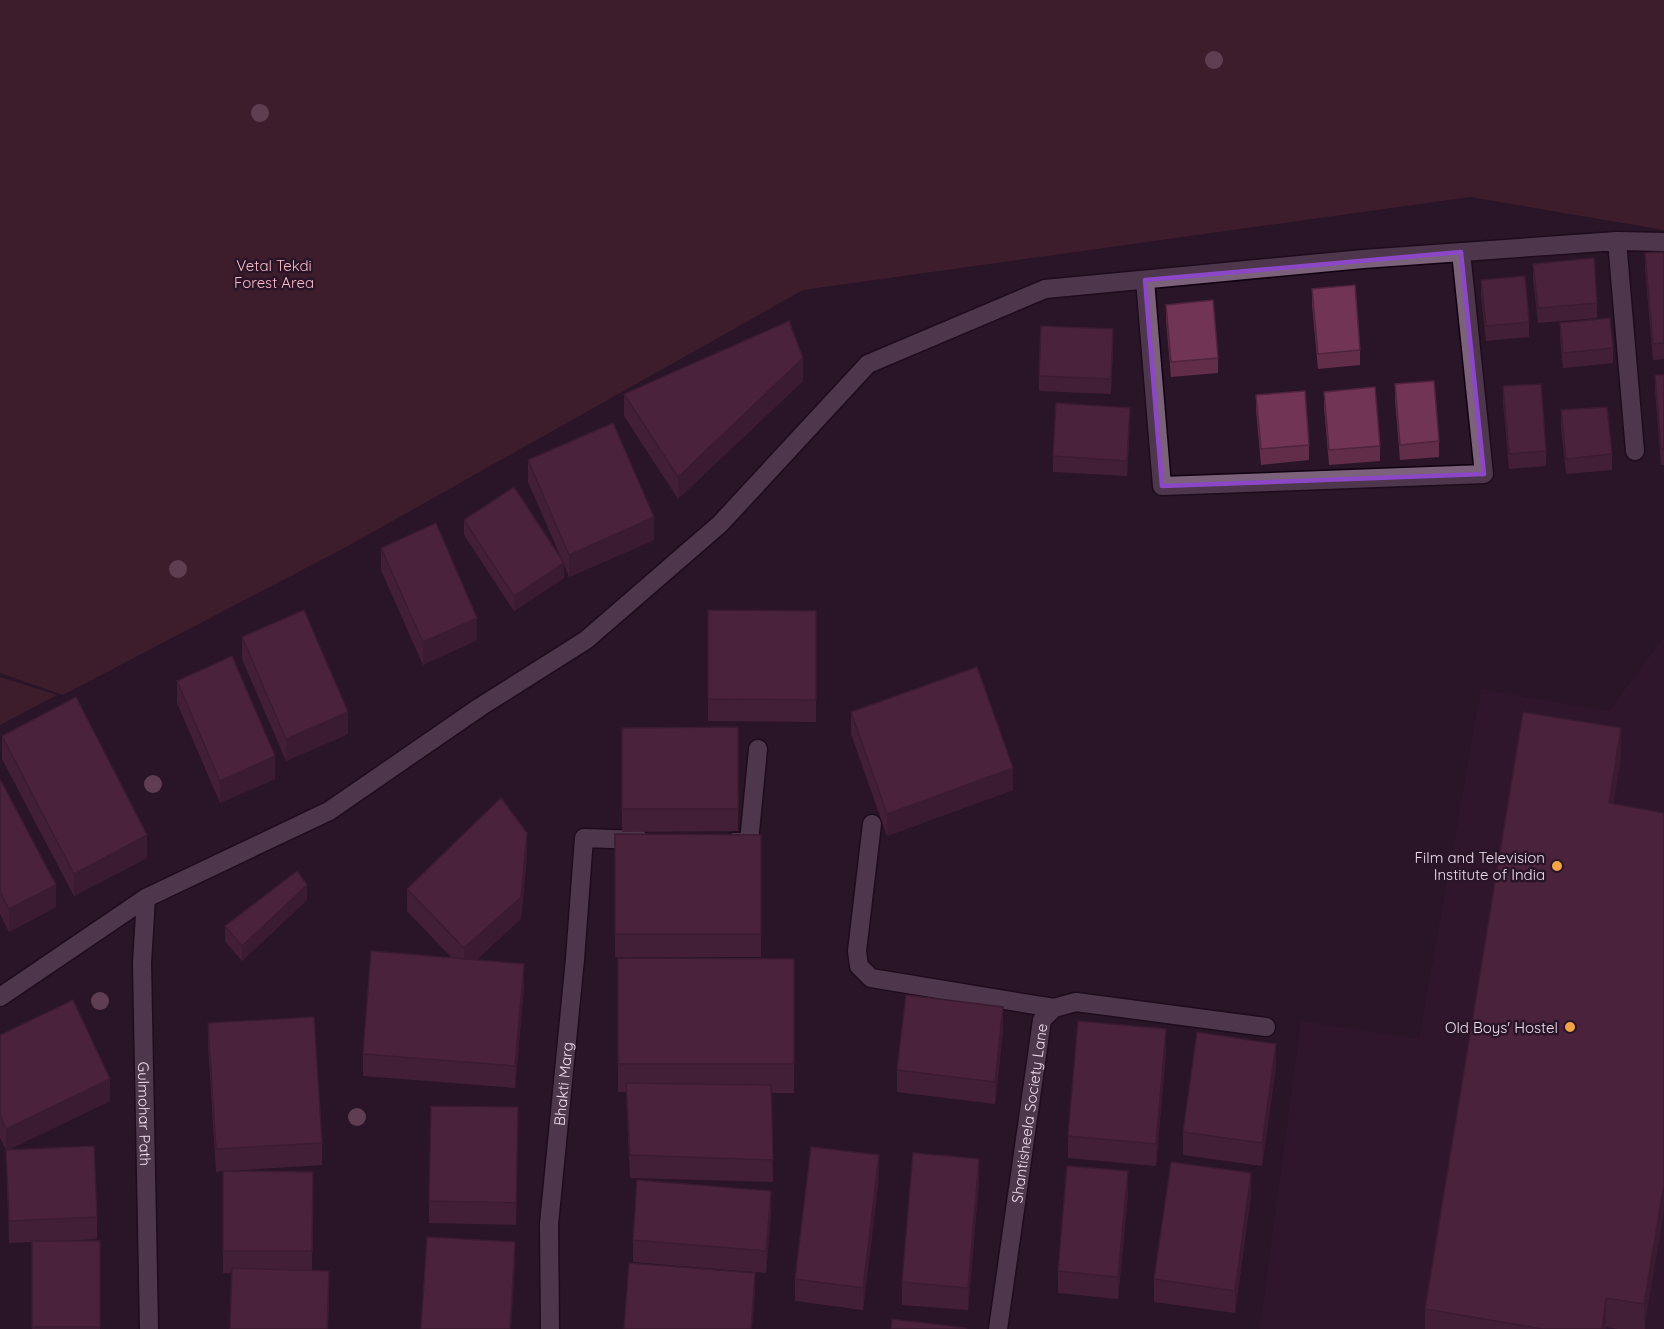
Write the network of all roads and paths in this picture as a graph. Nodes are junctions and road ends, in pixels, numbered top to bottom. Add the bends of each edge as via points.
1 (1617, 242) junction
2 (1664, 242) edge
3 (1461, 252) junction
4 (1145, 280) junction
5 (1635, 451) dead end
6 (758, 749) dead end
7 (872, 824) dead end
8 (655, 840) edge
9 (714, 841) edge
10 (146, 898) junction
11 (0, 997) edge
12 (1054, 1008) junction
13 (1266, 1027) dead end
14 (149, 1329) edge
15 (550, 1329) edge
16 (998, 1329) edge

1 - 2 street
1 - 3 street
1 - 5 street
3 - 4 street
3 - 4 street via 1484,474 1162,486
4 - 10 street via 1046,289 868,364 720,524 586,640 328,811
6 - 9 street via 749,842
7 - 12 street via 857,951 860,966 871,978
8 - 15 street, Bhakti Marg via 584,838 549,1224
10 - 11 street
10 - 14 street, Gulmohar Path via 142,963
12 - 13 street, Shantisheela Society Lane via 1077,1002
12 - 16 street, Shantisheela Society Lane via 1042,1020

